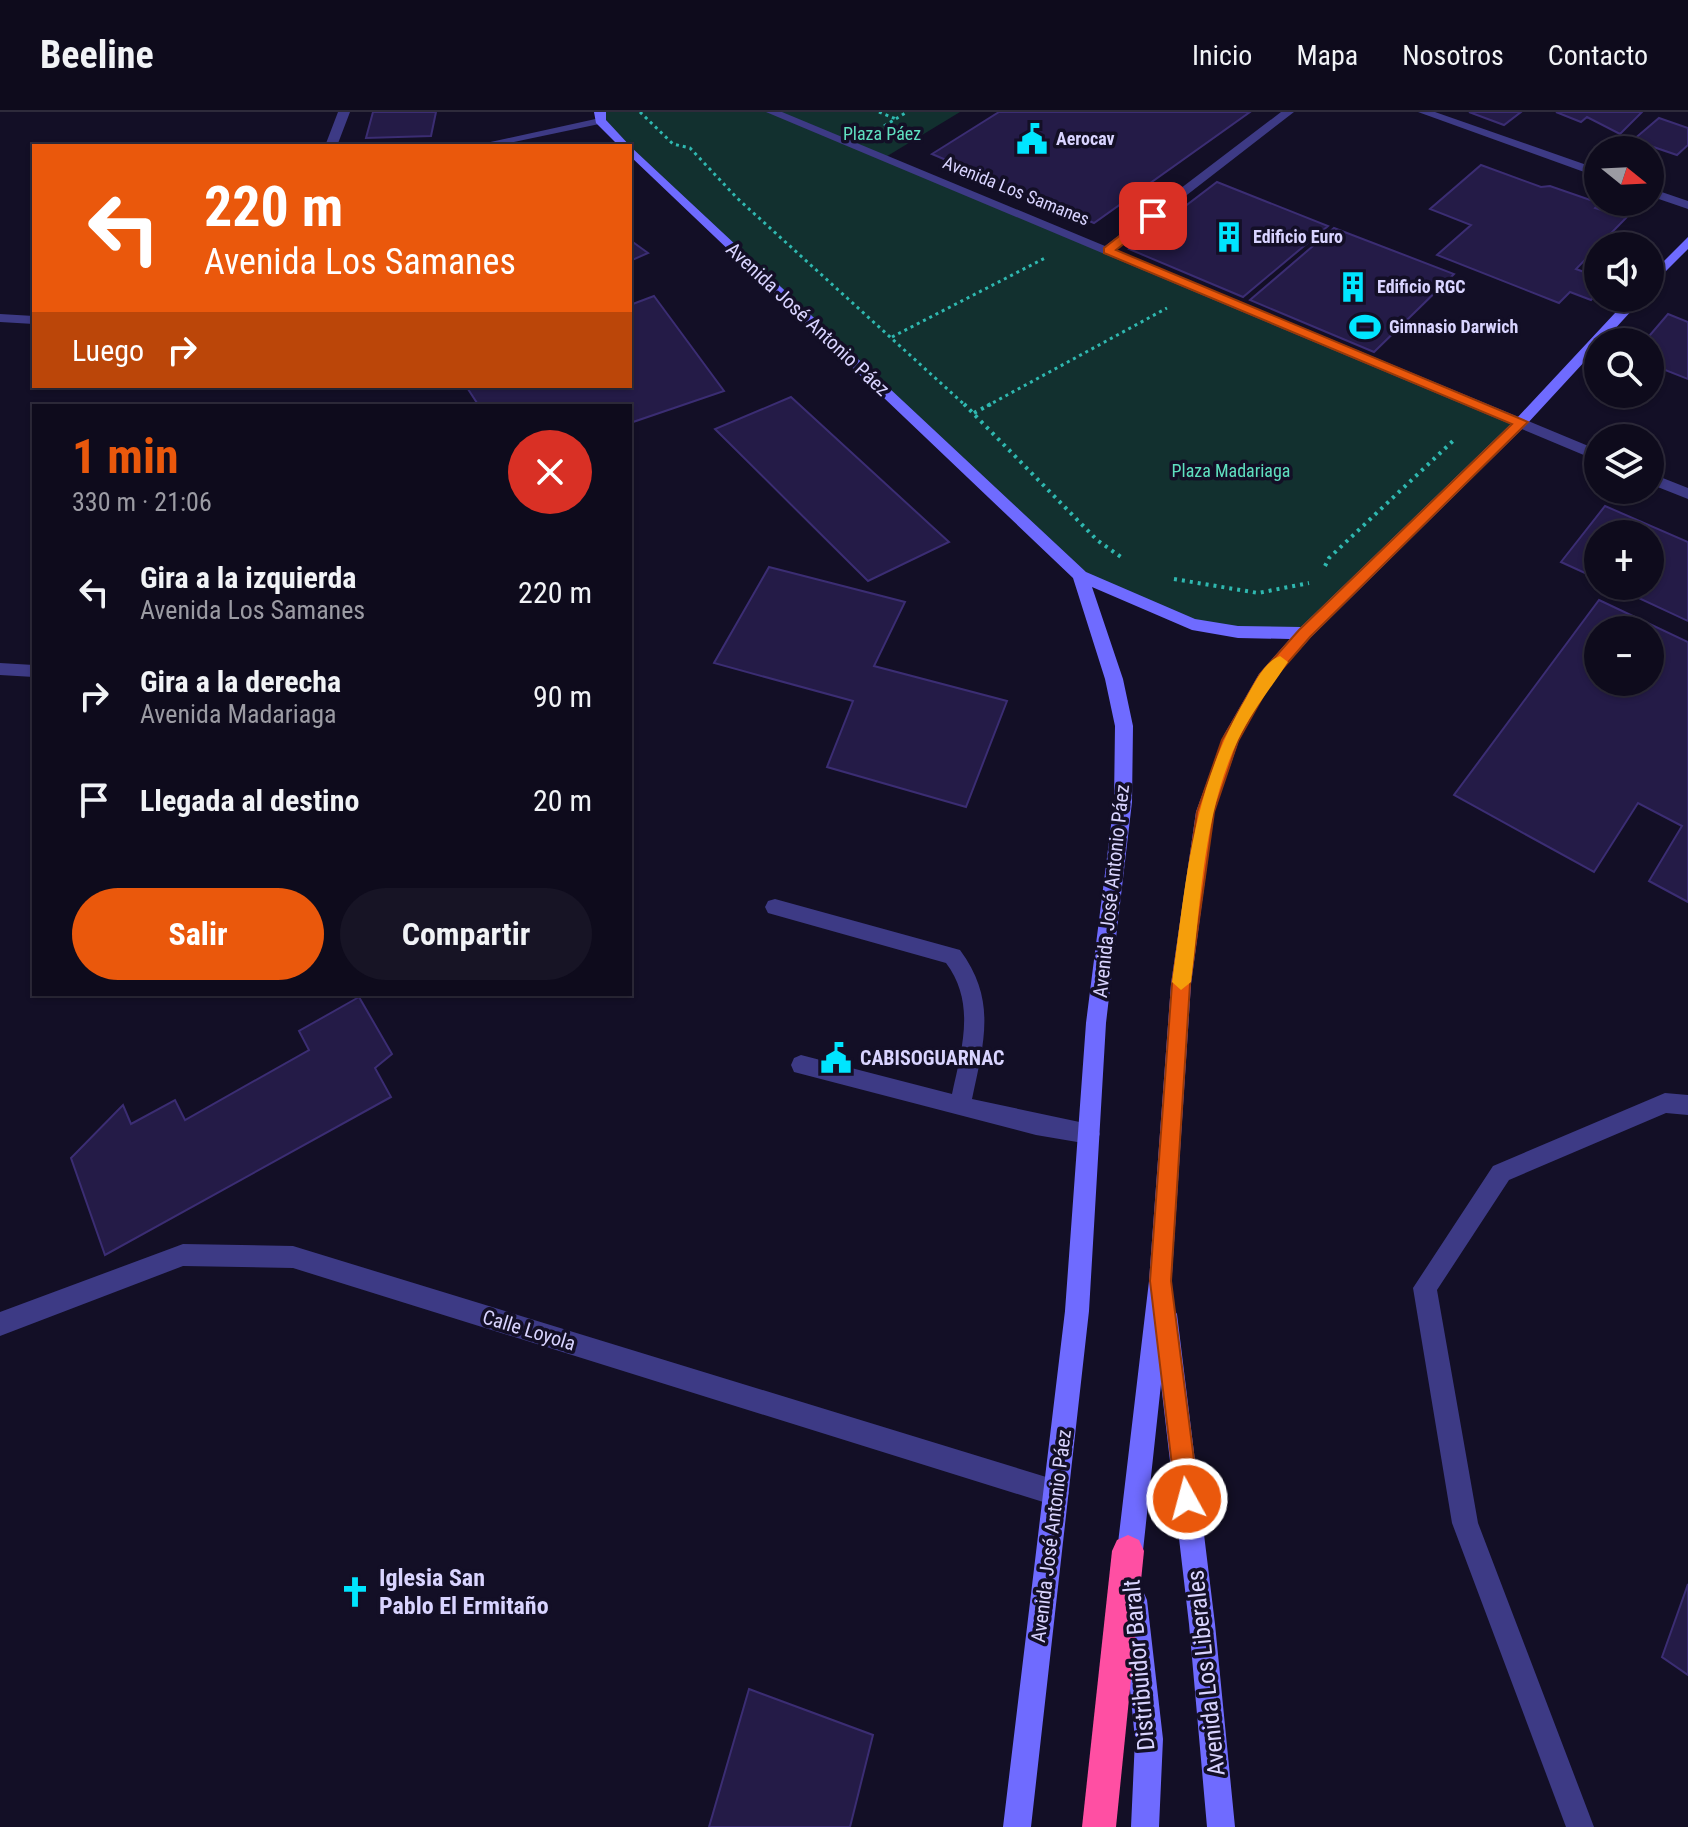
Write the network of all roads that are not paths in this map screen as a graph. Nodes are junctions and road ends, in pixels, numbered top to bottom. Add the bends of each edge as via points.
1 (344, 112) edge
2 (772, 112) edge
3 (1288, 112) edge
4 (1424, 112) edge
5 (600, 117) edge
6 (332, 144) edge
7 (486, 144) edge
8 (624, 144) edge
9 (632, 152) edge
10 (1584, 168) edge
11 (1664, 197) edge
12 (1688, 205) edge
13 (1688, 241) edge
14 (1108, 250) junction
15 (1664, 268) edge
16 (1623, 312) edge
17 (0, 318) edge
18 (32, 320) edge
19 (1521, 422) junction
20 (1584, 450) edge
21 (1664, 484) edge
22 (1688, 494) edge
23 (1080, 576) junction
24 (1305, 633) junction
25 (0, 669) edge
26 (32, 671) edge
27 (775, 907) dead end
28 (801, 1065) dead end
29 (1688, 1105) edge
30 (960, 1106) junction
31 (1089, 1134) junction
32 (1161, 1281) junction
33 (0, 1324) edge
34 (1056, 1493) junction
35 (1128, 1551) junction
36 (1017, 1827) edge
37 (1099, 1827) edge
38 (1145, 1827) edge
39 (1221, 1827) edge
40 (1580, 1827) edge

1 - 6 street
2 - 14 street, Avenida Los Samanes
3 - 14 street
4 - 10 street
5 - 7 street
5 - 8 main road, Avenida José Antonio Páez
9 - 23 main road, Avenida José Antonio Páez
11 - 12 street
13 - 15 main road
14 - 19 street, Avenida Los Samanes
16 - 19 main road, Avenida Los Liberales
17 - 18 street
19 - 20 street, Avenida Los Samanes
19 - 24 main road, Avenida Los Liberales
21 - 22 street
23 - 24 main road via 1192,624 1238,632
23 - 31 main road, Avenida José Antonio Páez via 1124,726 1123,802 1096,1023
24 - 32 main road, Avenida Los Liberales via 1265,678 1230,740 1205,812 1181,984
25 - 26 street
27 - 30 street via 953,956 968,972 976,998 975,1029
28 - 30 street
29 - 40 street via 1665,1103 1501,1173 1425,1288 1465,1523
30 - 31 street
31 - 34 main road, Avenida José Antonio Páez via 1077,1311
32 - 35 main road, Avenida Los Liberales
32 - 39 main road, Avenida Los Liberales
33 - 34 street, Calle Loyola via 183,1255 293,1257
34 - 36 main road, Avenida José Antonio Páez
35 - 37 highway
35 - 38 main road, Distribuidor Baralt via 1149,1739

